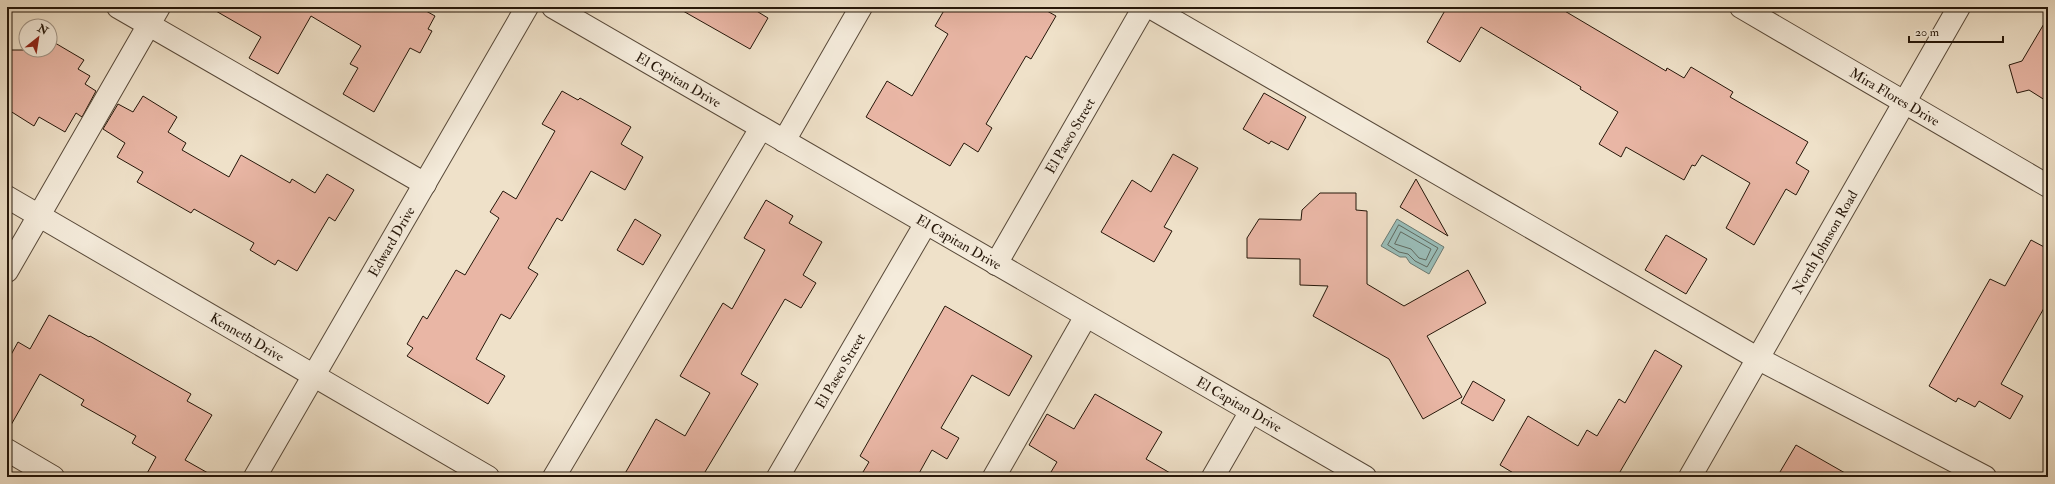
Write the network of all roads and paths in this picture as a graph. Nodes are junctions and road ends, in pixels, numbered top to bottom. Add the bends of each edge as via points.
1 (118, 7) edge
2 (527, 7) edge
3 (553, 7) edge
4 (862, 7) edge
5 (1144, 7) edge
6 (1150, 7) edge
7 (1740, 7) edge
8 (1959, 7) edge
9 (154, 16) edge
10 (1904, 102) junction
11 (761, 128) junction
12 (784, 141) junction
13 (425, 184) junction
14 (2048, 186) edge
15 (7, 197) edge
16 (39, 215) junction
17 (926, 223) junction
18 (996, 264) junction
19 (7, 271) edge
20 (1086, 316) junction
21 (1757, 358) junction
22 (314, 376) junction
23 (1251, 412) junction
24 (7, 450) edge
25 (53, 477) edge
26 (255, 477) edge
27 (488, 477) edge
28 (554, 477) edge
29 (778, 477) edge
30 (994, 477) edge
31 (1213, 477) edge
32 (1364, 477) edge
33 (1690, 477) edge
34 (1985, 477) edge

1 - 9 street
2 - 13 street, Edward Drive
3 - 11 street, El Capitan Drive
4 - 12 street
5 - 18 street, El Paseo Street
6 - 21 street
7 - 10 street, Mira Flores Drive
8 - 10 street, North Johnson Road
9 - 13 street
9 - 16 street
10 - 14 street, Mira Flores Drive
10 - 21 street, North Johnson Road
11 - 12 street, El Capitan Drive
11 - 28 street
12 - 17 street, El Capitan Drive
13 - 22 street, Edward Drive
15 - 16 street, Kenneth Drive
16 - 19 street
16 - 22 street, Kenneth Drive
17 - 18 street, El Capitan Drive
17 - 29 street, El Paseo Street
18 - 20 street, El Capitan Drive
20 - 23 street, El Capitan Drive
20 - 30 street
21 - 33 street, North Johnson Road
21 - 34 street
22 - 26 street, Edward Drive
22 - 27 street, Kenneth Drive
23 - 31 street
23 - 32 street, El Capitan Drive
24 - 25 street

